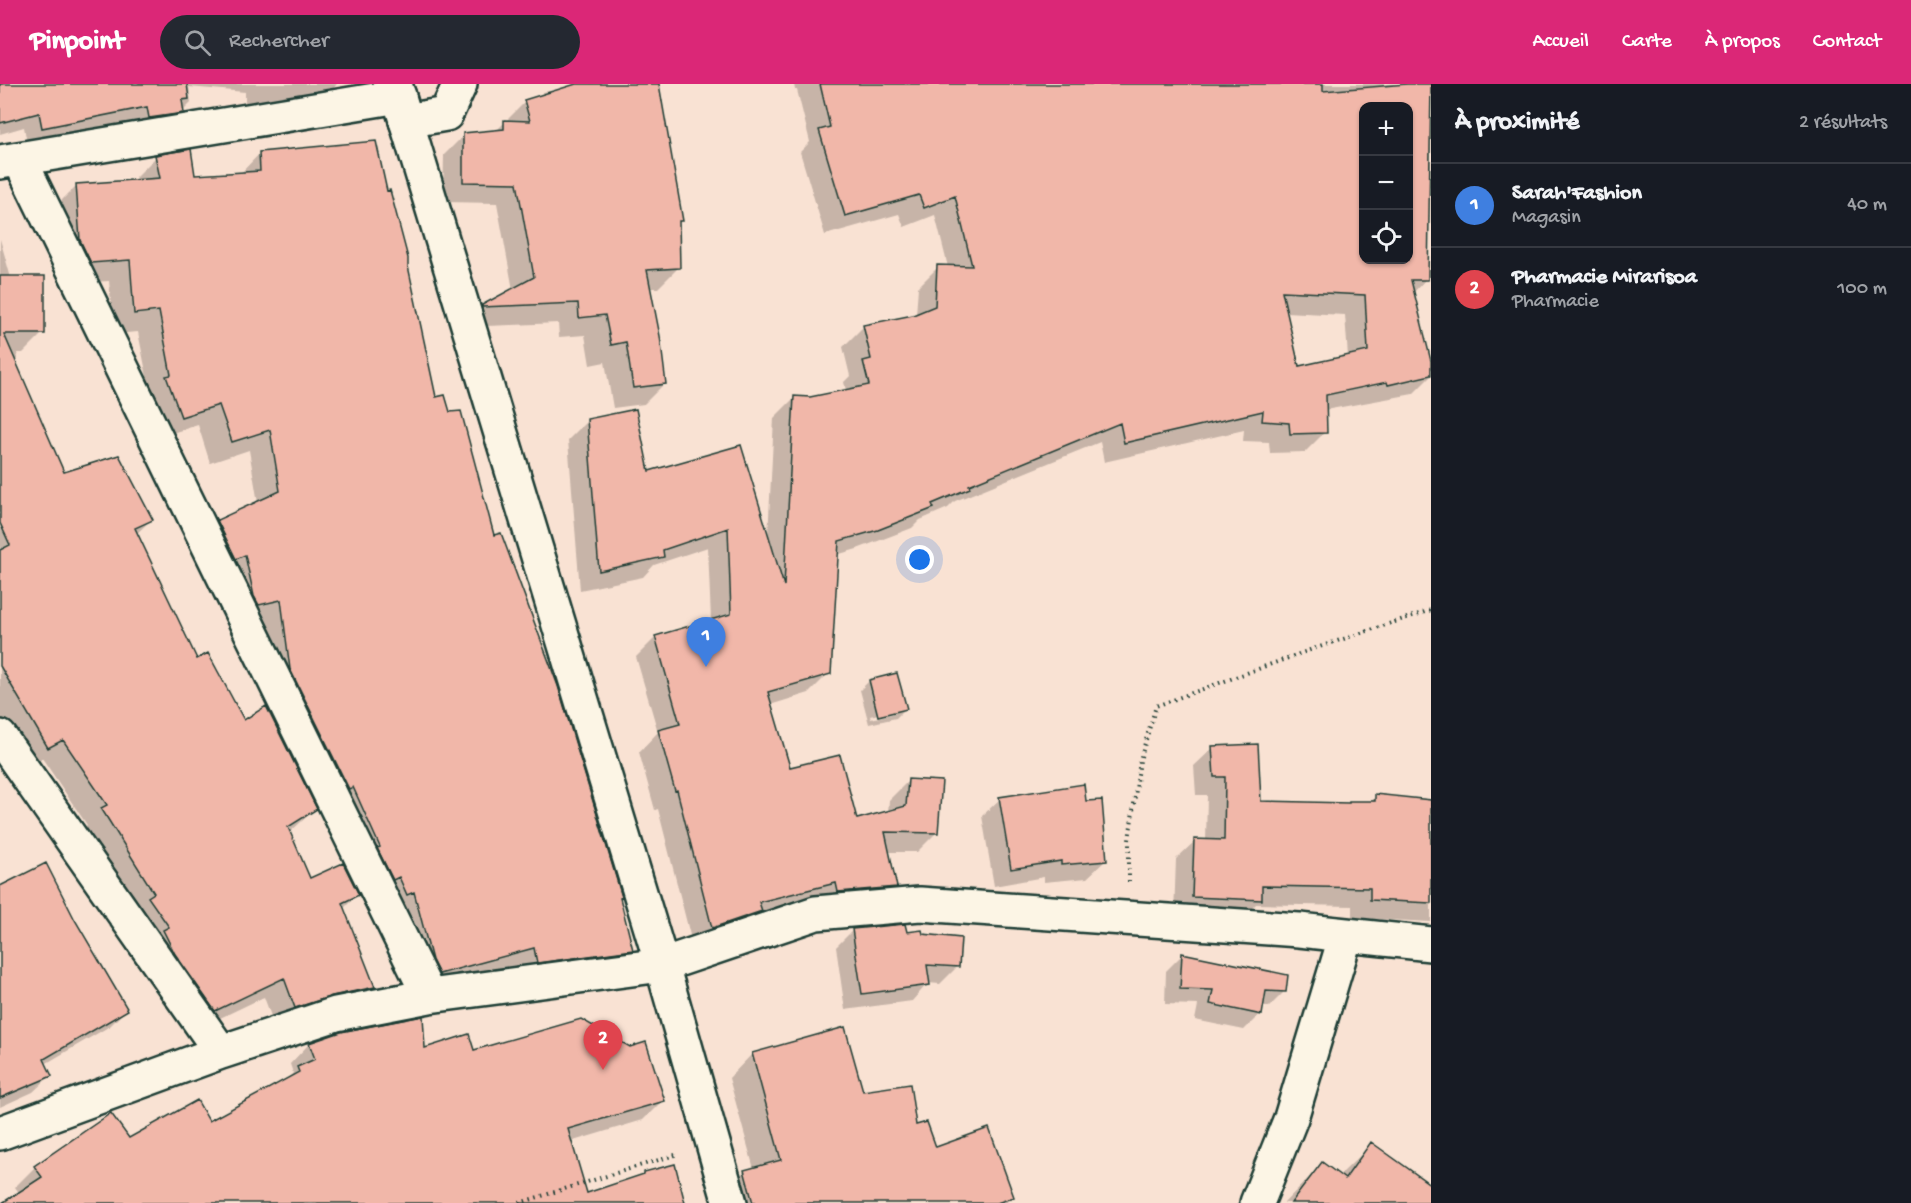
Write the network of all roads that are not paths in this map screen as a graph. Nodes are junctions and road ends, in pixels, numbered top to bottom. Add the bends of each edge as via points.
1 (460, 84) edge
2 (400, 101) edge
3 (10, 161) edge
4 (0, 737) edge
5 (1346, 935) junction
6 (1431, 944) edge
7 (662, 965) junction
8 (429, 996) junction
9 (221, 1052) junction
10 (0, 1133) edge
11 (730, 1203) edge
12 (1257, 1203) edge

1 - 2 street via 446,114
2 - 3 street
2 - 7 street
3 - 8 street
4 - 9 street
5 - 6 street
5 - 7 street via 920,904 816,913
5 - 12 street via 1292,1118
7 - 8 street
7 - 11 street
8 - 9 street via 336,1014
9 - 10 street

